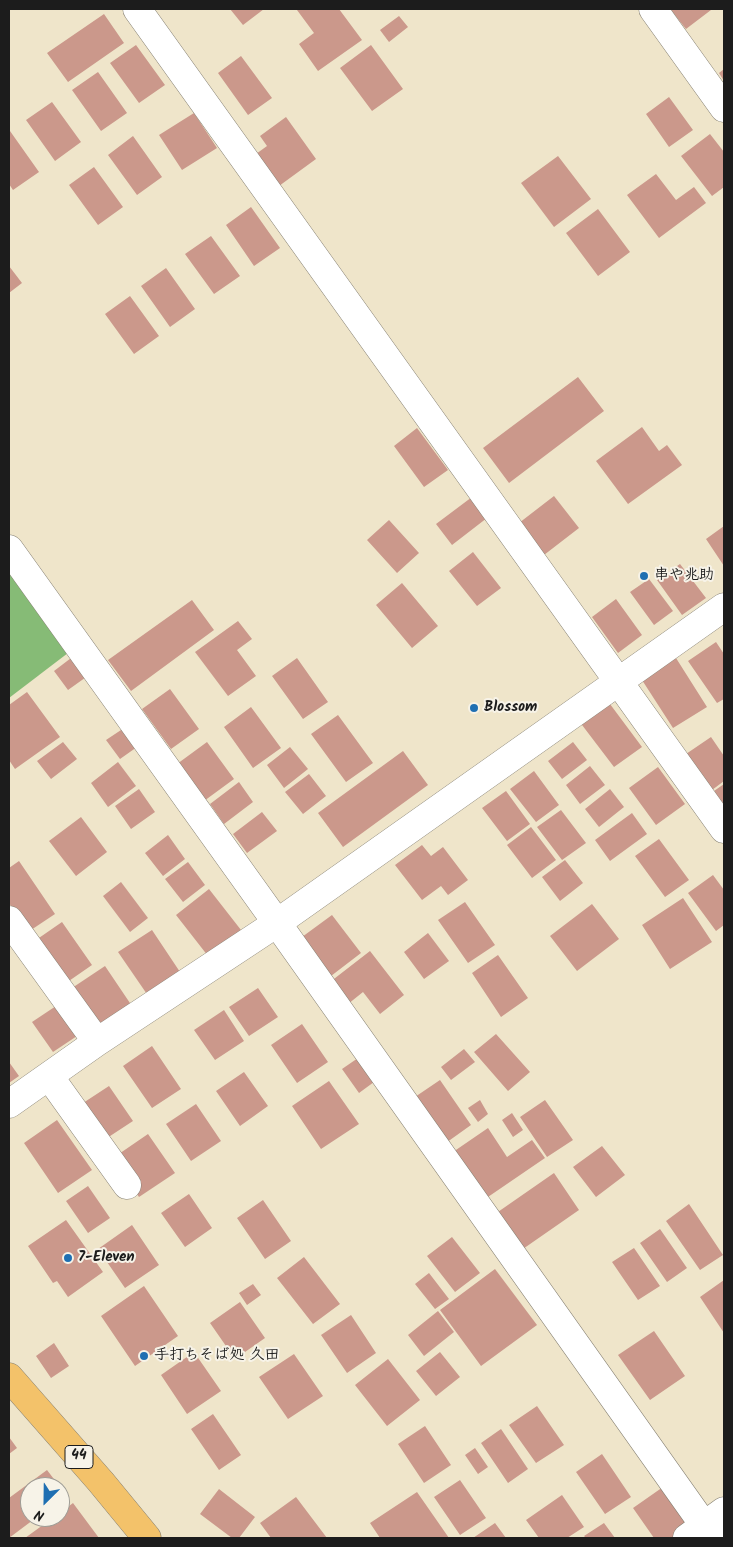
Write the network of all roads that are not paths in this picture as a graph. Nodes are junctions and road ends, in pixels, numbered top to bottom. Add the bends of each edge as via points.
1 (137, 9) edge
2 (653, 9) edge
3 (724, 108) edge
4 (9, 549) edge
5 (724, 607) edge
6 (620, 681) junction
7 (724, 829) edge
8 (9, 920) edge
9 (277, 923) junction
10 (96, 1042) junction
11 (48, 1076) junction
12 (9, 1104) edge
13 (127, 1186) dead end
14 (9, 1377) edge
15 (707, 1528) edge
16 (147, 1538) edge

1 - 6 street
2 - 3 street
4 - 9 street
5 - 6 street
6 - 7 street
6 - 9 street
8 - 10 street
9 - 10 street
9 - 15 street
10 - 11 street
11 - 12 street
11 - 13 street
14 - 16 main road, 44

